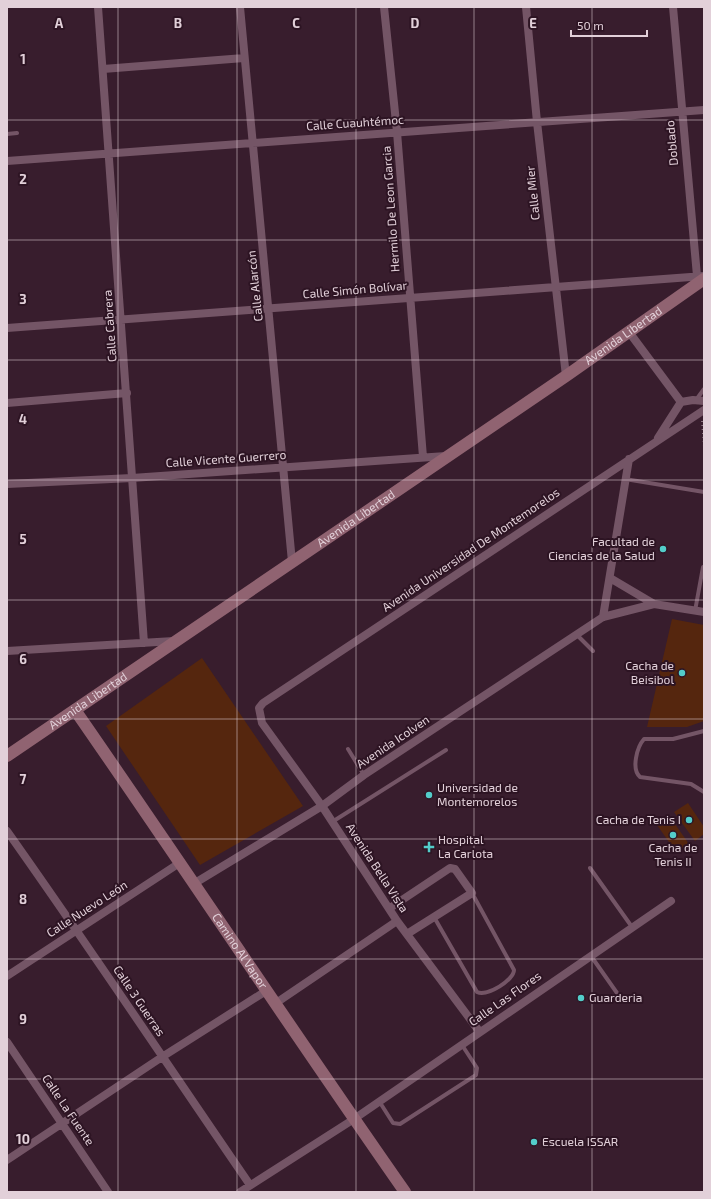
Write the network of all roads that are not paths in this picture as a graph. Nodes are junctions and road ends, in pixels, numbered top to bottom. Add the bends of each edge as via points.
1 (98, 7) edge
2 (240, 7) edge
3 (384, 7) edge
4 (526, 7) edge
5 (673, 7) edge
6 (244, 58) junction
7 (104, 69) junction
8 (704, 110) edge
9 (681, 112) junction
10 (537, 122) junction
11 (397, 132) junction
12 (17, 133) dead end
13 (7, 134) edge
14 (252, 144) junction
15 (108, 153) junction
16 (7, 161) edge
17 (702, 277) edge
18 (556, 288) junction
19 (410, 298) junction
20 (270, 309) junction
21 (122, 319) junction
22 (7, 328) edge
23 (629, 332) junction
24 (566, 376) junction
25 (704, 389) edge
26 (127, 393) junction
27 (698, 400) edge
28 (681, 402) junction
29 (7, 403) edge
30 (675, 409) junction
31 (697, 414) edge
32 (656, 442) junction
33 (446, 456) junction
34 (423, 457) junction
35 (629, 459) junction
36 (283, 466) junction
37 (132, 478) junction
38 (625, 479) junction
39 (7, 484) edge
40 (704, 492) edge
41 (292, 562) junction
42 (703, 567) edge
43 (610, 578) junction
44 (654, 604) junction
45 (694, 610) junction
46 (704, 612) edge
47 (603, 617) junction
48 (577, 634) junction
49 (176, 641) junction
50 (144, 643) junction
51 (7, 651) edge
52 (592, 651) dead end
53 (75, 710) junction
54 (259, 715) joint
55 (704, 730) edge
56 (348, 749) dead end
57 (446, 750) dead end
58 (7, 756) edge
59 (364, 775) junction
60 (704, 792) edge
61 (322, 806) junction
62 (332, 822) junction
63 (7, 831) edge
64 (181, 862) junction
65 (590, 868) dead end
66 (195, 883) junction
67 (472, 893) junction
68 (671, 901) dead end
69 (390, 908) junction
70 (434, 917) junction
71 (397, 921) junction
72 (632, 927) junction
73 (77, 929) junction
74 (407, 934) junction
75 (590, 955) junction
76 (7, 976) edge
77 (266, 990) junction
78 (617, 993) dead end
79 (276, 1003) junction
80 (479, 1031) junction
81 (7, 1042) edge
82 (462, 1044) junction
83 (162, 1057) junction
84 (379, 1101) junction
85 (354, 1119) junction
86 (62, 1123) junction
87 (7, 1160) edge
88 (250, 1185) junction
89 (108, 1192) edge
90 (240, 1192) edge
91 (405, 1192) edge

1 - 7 street, Calle Cabrera
2 - 6 street, Calle Alarcón
3 - 11 street, Hermilo De Leon Garcia
4 - 10 street, Calle Mier
5 - 9 street, Doblado
6 - 7 street
6 - 14 street, Calle Alarcón
7 - 15 street, Calle Cabrera
8 - 9 street, Calle Cuauhtémoc
9 - 10 street, Calle Cuauhtémoc
9 - 17 street, Doblado
10 - 11 street, Calle Cuauhtémoc
10 - 18 street, Calle Mier
11 - 14 street, Calle Cuauhtémoc
11 - 19 street, Hermilo De Leon Garcia
12 - 13 lane
14 - 15 street, Calle Cuauhtémoc
14 - 20 street, Calle Alarcón
15 - 16 street, Calle Cuauhtémoc
15 - 21 street, Calle Cabrera
17 - 18 street, Calle Simón Bolívar
17 - 23 street, Avenida Libertad
18 - 19 street, Calle Simón Bolívar
18 - 24 street, Calle Mier
19 - 20 street, Calle Simón Bolívar
19 - 34 street, Hermilo De Leon Garcia
20 - 21 street, Calle Simón Bolívar
20 - 36 street, Calle Alarcón
21 - 22 street, Calle Simón Bolívar
21 - 26 street, Calle Cabrera
23 - 24 street, Avenida Libertad
23 - 28 street
24 - 33 street, Avenida Libertad
25 - 27 lane
26 - 29 street
26 - 37 street, Calle Cabrera
27 - 28 street
27 - 31 street
28 - 30 street
30 - 31 street via 681,414
30 - 32 street
31 - 32 street, Avenida Universidad De Montemorelos
32 - 35 street, Avenida Universidad De Montemorelos
33 - 34 street, Calle Vicente Guerrero
33 - 41 street, Avenida Libertad
34 - 36 street, Calle Vicente Guerrero
35 - 38 street
35 - 54 street, Avenida Universidad De Montemorelos via 263,703 259,708
36 - 37 street, Calle Vicente Guerrero
36 - 41 street, Calle Alarcón
37 - 39 street, Calle Vicente Guerrero
37 - 50 street, Calle Cabrera
38 - 40 lane
38 - 43 street
41 - 49 street, Avenida Libertad
42 - 45 lane
43 - 44 street
43 - 47 street
44 - 45 street
44 - 47 street, Avenida Icolven
45 - 46 street
47 - 48 street, Avenida Icolven
48 - 52 lane
48 - 59 street, Avenida Icolven
49 - 50 street
49 - 53 street, Avenida Libertad
50 - 51 street
53 - 58 street, Avenida Libertad
53 - 64 street, Camino Al Vapor
54 - 61 street, Avenida Bella Vista via 262,723
55 - 60 lane via 673,739 644,739 636,757 636,769 640,777 691,784
56 - 59 lane
57 - 62 lane
59 - 61 street, Avenida Icolven
61 - 62 street, Avenida Bella Vista
61 - 66 street, Avenida Icolven
62 - 69 street, Avenida Bella Vista
63 - 73 street, Calle 3 Guerras
64 - 66 street, Camino Al Vapor
64 - 73 street, Calle Nuevo León
65 - 72 lane
66 - 77 street, Camino Al Vapor
67 - 69 street via 455,869 450,868
67 - 70 street
67 - 70 lane via 514,970 512,977 488,993 477,992
68 - 72 street, Calle Las Flores
69 - 71 street, Avenida Bella Vista
70 - 74 street
71 - 74 street, Avenida Bella Vista
71 - 79 street
72 - 75 street, Calle Las Flores
73 - 76 street, Calle Nuevo León
73 - 83 street, Calle 3 Guerras
74 - 80 street, Avenida Bella Vista
75 - 78 lane
75 - 80 street, Calle Las Flores
77 - 79 street, Camino Al Vapor
77 - 83 street
79 - 85 street, Camino Al Vapor
80 - 82 street, Calle Las Flores
81 - 86 street, Calle La Fuente
82 - 84 street, Calle Las Flores
82 - 84 lane via 477,1068 476,1075 400,1124 393,1123
83 - 86 street
83 - 88 street, Calle 3 Guerras
84 - 85 street, Calle Las Flores
85 - 88 street, Calle Las Flores
85 - 91 street, Camino Al Vapor
86 - 87 street
86 - 89 street, Calle La Fuente
88 - 90 street, Calle Las Flores

